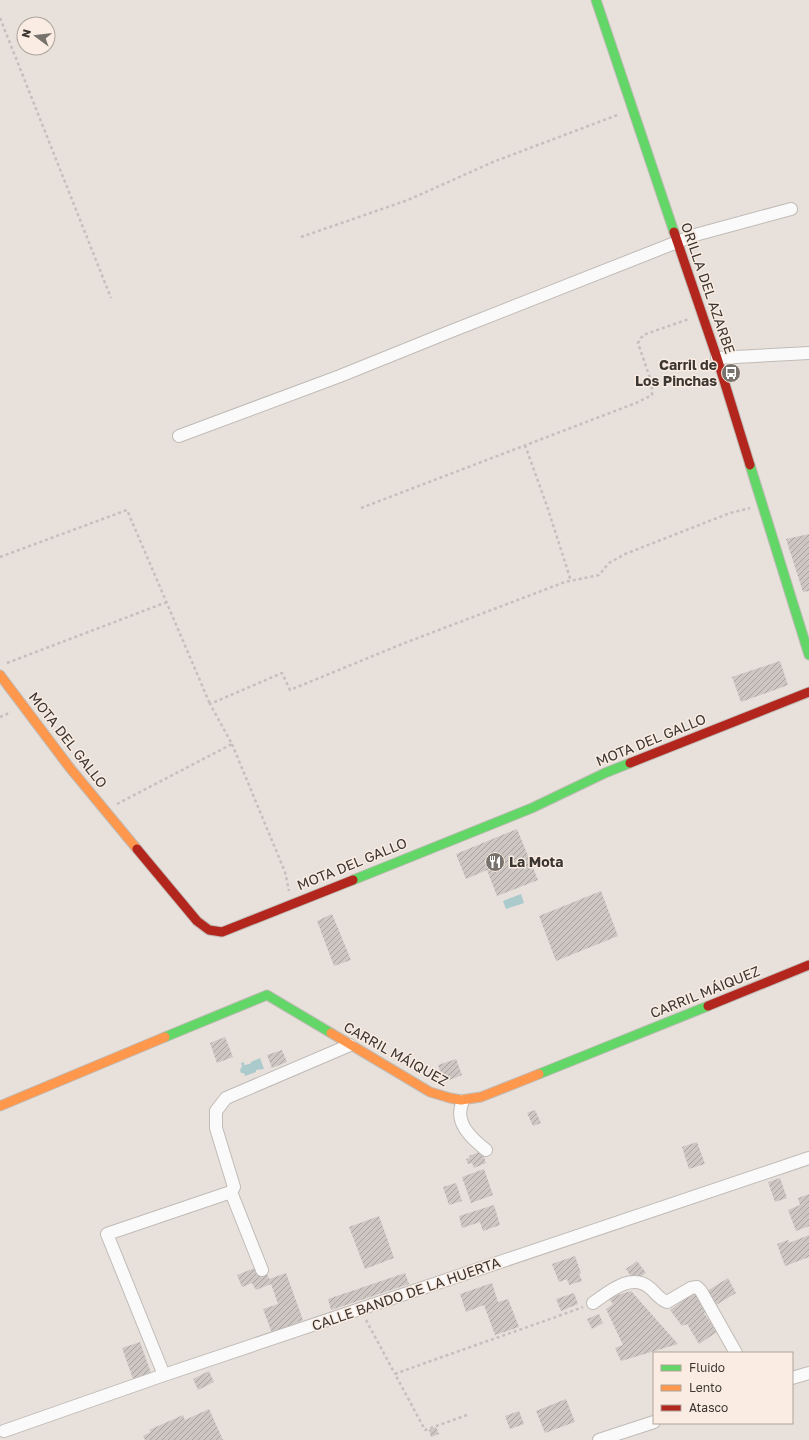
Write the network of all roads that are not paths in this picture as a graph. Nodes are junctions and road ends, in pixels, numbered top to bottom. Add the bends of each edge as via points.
1 (596, 0) edge
2 (791, 209) dead end
3 (678, 243) junction
4 (809, 352) edge
5 (717, 358) junction
6 (179, 436) dead end
7 (809, 655) edge
8 (0, 676) edge
9 (809, 692) edge
10 (809, 965) edge
11 (350, 1045) junction
12 (463, 1101) junction
13 (0, 1106) edge
14 (486, 1150) dead end
15 (809, 1158) edge
16 (231, 1192) junction
17 (262, 1270) dead end
18 (593, 1303) road end
19 (735, 1352) edge
20 (809, 1373) edge
21 (164, 1375) junction
22 (793, 1378) edge
23 (653, 1422) edge
24 (4, 1432) edge
25 (599, 1440) edge

1 - 3 street, ORILLA DEL AZARBE
2 - 3 street via 695,235
3 - 5 street, ORILLA DEL AZARBE
3 - 6 street via 340,376
4 - 5 street
5 - 7 street, ORILLA DEL AZARBE
8 - 9 street, MOTA DEL GALLO via 194,918 211,931 222,932 532,808 605,773
10 - 12 street, CARRIL MÁIQUEZ via 481,1097
11 - 12 street, CARRIL MÁIQUEZ via 430,1092
11 - 13 street, CARRIL MÁIQUEZ via 267,995
11 - 16 street via 226,1098 216,1111 216,1128 234,1187
12 - 14 street via 459,1108 464,1126
15 - 21 street, CALLE BANDO DE LA HUERTA
16 - 17 street
16 - 21 street via 107,1234
18 - 19 street via 627,1283 642,1284 667,1302 696,1287 701,1291
20 - 22 street
21 - 24 street, CALLE BANDO DE LA HUERTA
23 - 25 street

